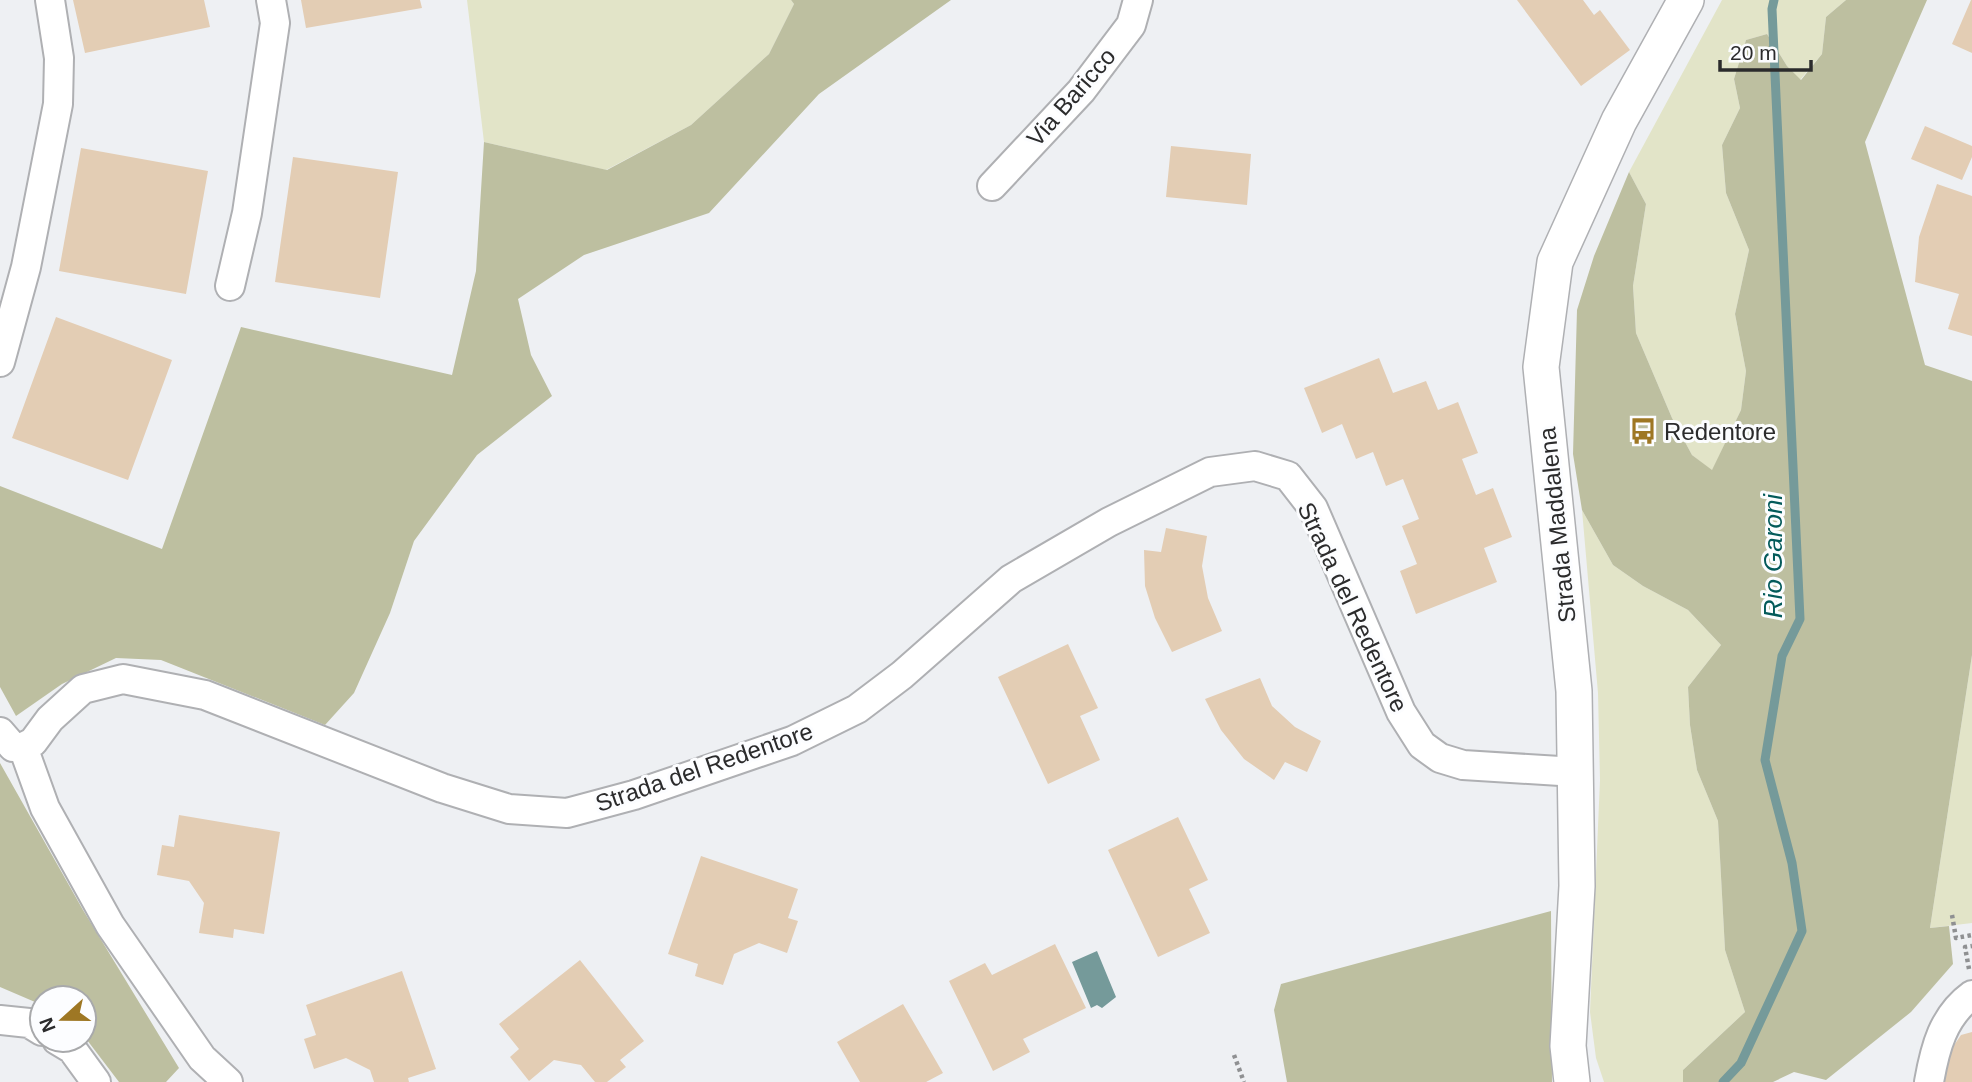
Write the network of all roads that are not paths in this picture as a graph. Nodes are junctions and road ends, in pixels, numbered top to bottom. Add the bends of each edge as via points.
1 (50, 0) edge
2 (271, 0) edge
3 (1138, 0) edge
4 (1685, 0) edge
5 (992, 186) dead end
6 (230, 286) dead end
7 (0, 362) edge
8 (11, 740) edge
9 (1576, 772) junction
10 (1972, 995) edge
11 (0, 1020) edge
12 (28, 1024) edge
13 (76, 1054) edge
14 (96, 1082) edge
15 (228, 1082) edge
16 (1572, 1082) edge
17 (1929, 1082) edge

1 - 7 street via 59,58 58,104 26,267
2 - 6 street via 275,23 247,213
3 - 5 street, Via Baricco via 1131,25 1081,91
4 - 9 street, Strada Maddalena via 1619,121 1555,261 1553,275 1541,367 1574,691
8 - 9 street, Strada del Redentore via 33,743 50,719 83,689 123,679 205,695 442,788 509,809 567,813 792,741 857,709 1011,579 1109,522 1210,472 1255,466 1288,476 1313,508 1401,712 1422,745 1440,758 1463,765
8 - 15 street, Strada del Redentore via 110,925 202,1058
9 - 16 street, Strada Maddalena via 1577,886 1568,1046
10 - 17 street via 1945,1026
11 - 12 street
13 - 14 street

